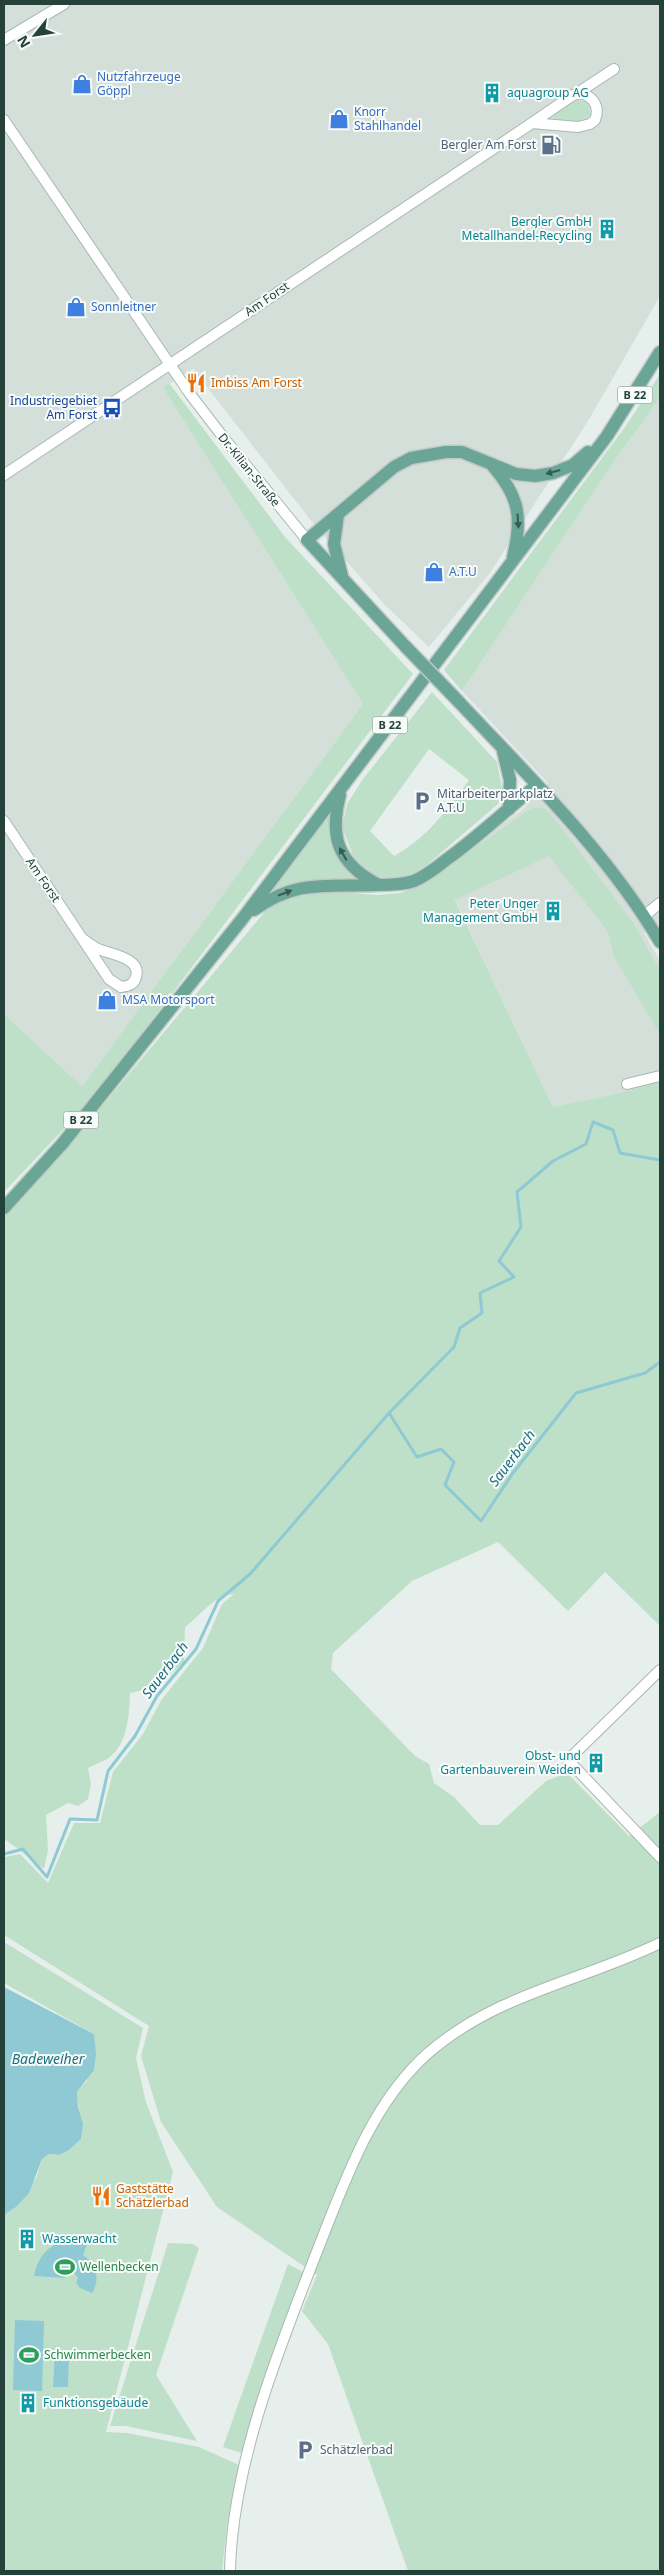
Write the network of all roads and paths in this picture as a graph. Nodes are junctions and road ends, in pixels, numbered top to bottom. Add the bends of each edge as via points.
1 (64, 4) edge
2 (4, 40) edge
3 (614, 69) dead end
4 (573, 96) junction
5 (4, 120) edge
6 (532, 123) junction
7 (660, 352) edge
8 (169, 364) junction
9 (607, 436) junction
10 (491, 463) junction
11 (4, 476) edge
12 (338, 515) junction
13 (306, 540) junction
14 (511, 564) junction
15 (345, 583) junction
16 (501, 747) junction
17 (537, 785) junction
18 (341, 790) junction
19 (509, 809) junction
20 (4, 821) edge
21 (380, 885) junction
22 (660, 903) edge
23 (644, 916) junction
24 (243, 918) junction
25 (83, 938) junction
26 (660, 942) edge
27 (660, 1076) edge
28 (627, 1084) dead end
29 (4, 1208) edge
30 (660, 1670) edge
31 (660, 1857) edge
32 (660, 1943) edge
33 (230, 2571) edge

1 - 2 street
3 - 4 street, Am Forst
4 - 6 street, Am Forst
4 - 6 street via 581,93 594,100 598,114 596,120 578,127
5 - 8 street, Dr.-Kilian-Straße
6 - 8 street, Am Forst
7 - 9 main road, B 22
8 - 11 street, Am Forst
8 - 13 street, Dr.-Kilian-Straße
9 -> 10 main road via 573,465 553,473 516,474
9 - 14 main road, B 22
10 - 12 main road via 462,452 411,458 394,467
10 -> 14 main road via 507,483 519,518 519,533
12 - 13 main road
12 - 15 main road via 334,544
13 - 15 main road, Dr.-Kilian-Straße
14 - 18 main road, B 22
15 - 16 main road, Dr.-Kilian-Straße, bridge
16 - 17 main road, Dr.-Kilian-Straße
16 - 19 main road via 510,780
17 - 19 main road
17 - 23 main road, Dr.-Kilian-Straße via 604,860
21 -> 18 main road via 356,871 338,846 335,827
18 - 24 main road, B 22
19 - 21 main road via 427,875 414,881
20 - 25 street, Am Forst
24 -> 21 main road via 289,890 328,885
22 - 23 street
23 - 26 main road, Dr.-Kilian-Straße
24 - 29 main road, B 22 via 63,1143
25 - 25 street, Am Forst via 114,984 129,986 134,981 136,971 132,962 94,947
27 - 28 street
30 - 31 street via 568,1760
32 - 33 street via 524,1995 479,2017 427,2054 390,2098 373,2125 340,2194 276,2357 246,2461

